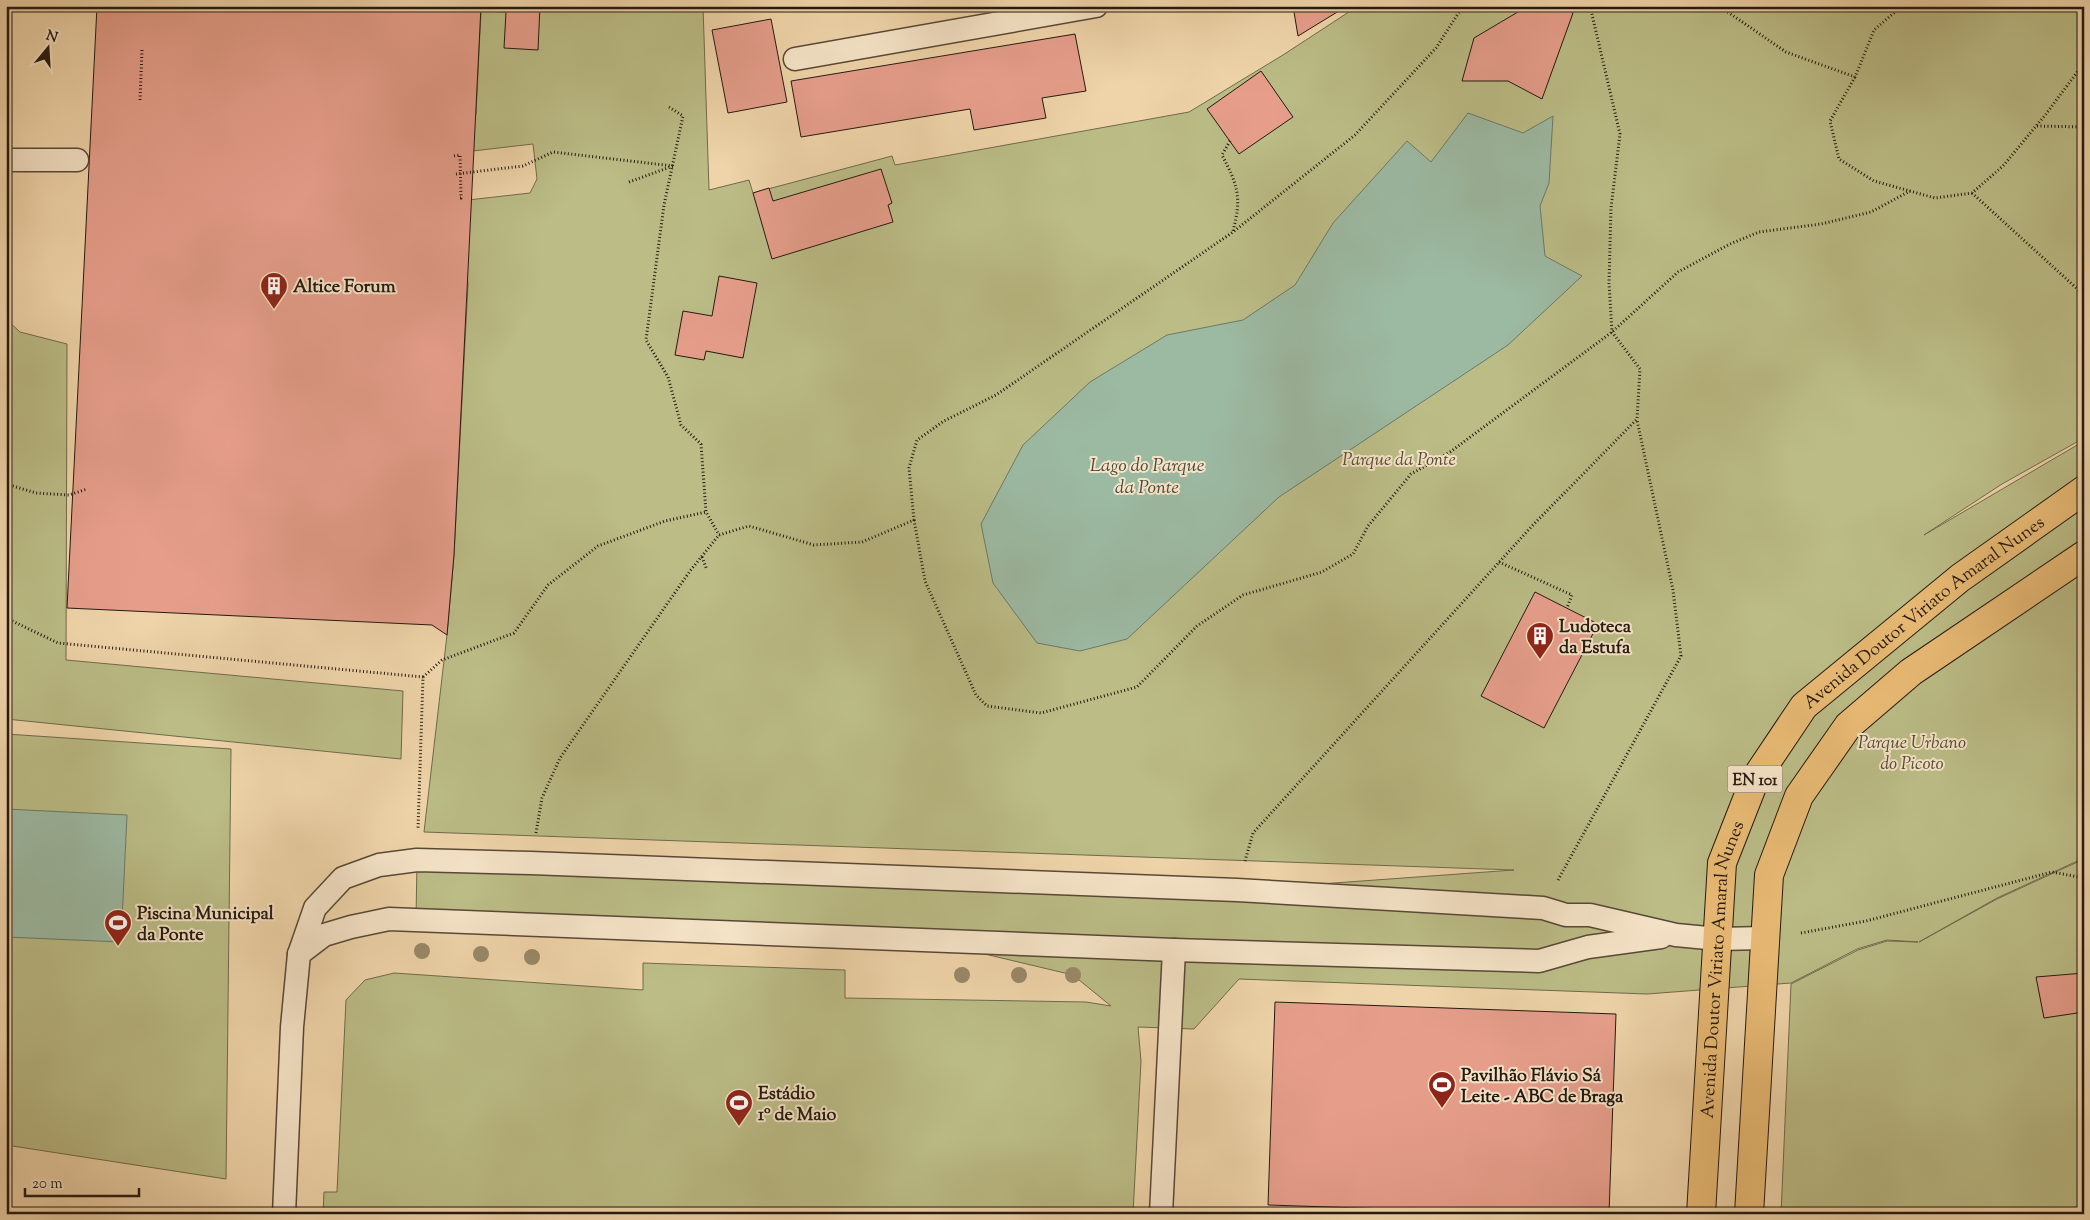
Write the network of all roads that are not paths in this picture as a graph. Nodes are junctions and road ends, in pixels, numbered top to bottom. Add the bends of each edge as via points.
1 (1096, 6) edge
2 (794, 59) dead end
3 (6, 160) edge
4 (77, 160) dead end
5 (2084, 490) edge
6 (2084, 555) edge
7 (1676, 935) junction
8 (1765, 938) junction
9 (1718, 939) junction
10 (1174, 950) junction
11 (299, 954) junction
12 (284, 1214) edge
13 (1160, 1214) edge
14 (1701, 1214) edge
15 (1749, 1214) edge

1 - 2 lane
3 - 4 lane
5 - 9 main road, Avenida Doutor Viriato Amaral Nunes / EN 101 via 1960,578 1804,706 1756,779 1722,863
6 - 8 main road, Avenida Doutor Viriato Amaral Nunes / EN 101 via 1911,672 1848,726 1799,796 1769,875
7 - 9 lane
7 - 10 lane via 1588,947 1539,961
7 - 11 lane via 1590,915 1566,915 1542,908 1237,890 417,860 379,865 343,878 315,908
8 - 9 lane
8 - 15 main road, Avenida Doutor Viriato Amaral Nunes / EN 101
9 - 14 main road, Avenida Doutor Viriato Amaral Nunes / EN 101
10 - 11 lane via 389,919 324,935
10 - 13 lane
11 - 12 lane via 292,1027

